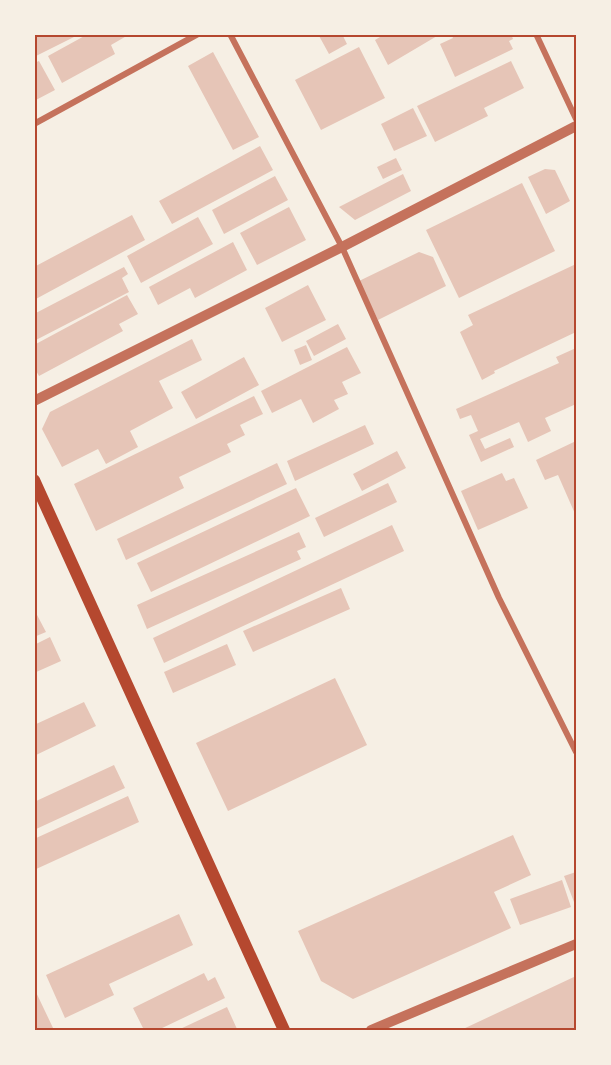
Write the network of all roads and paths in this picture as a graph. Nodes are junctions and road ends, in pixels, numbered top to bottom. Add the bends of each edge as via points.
1 (198, 34) edge
2 (231, 34) edge
3 (536, 34) edge
4 (576, 119) edge
5 (34, 124) edge
6 (576, 126) edge
7 (342, 247) junction
8 (34, 401) edge
9 (34, 480) edge
10 (576, 752) edge
11 (576, 944) edge
12 (284, 1030) edge
13 (371, 1030) edge

1 - 5 street
2 - 7 street
3 - 4 street
6 - 7 street
7 - 8 street
7 - 10 street via 500,598
9 - 12 main road
11 - 13 street

